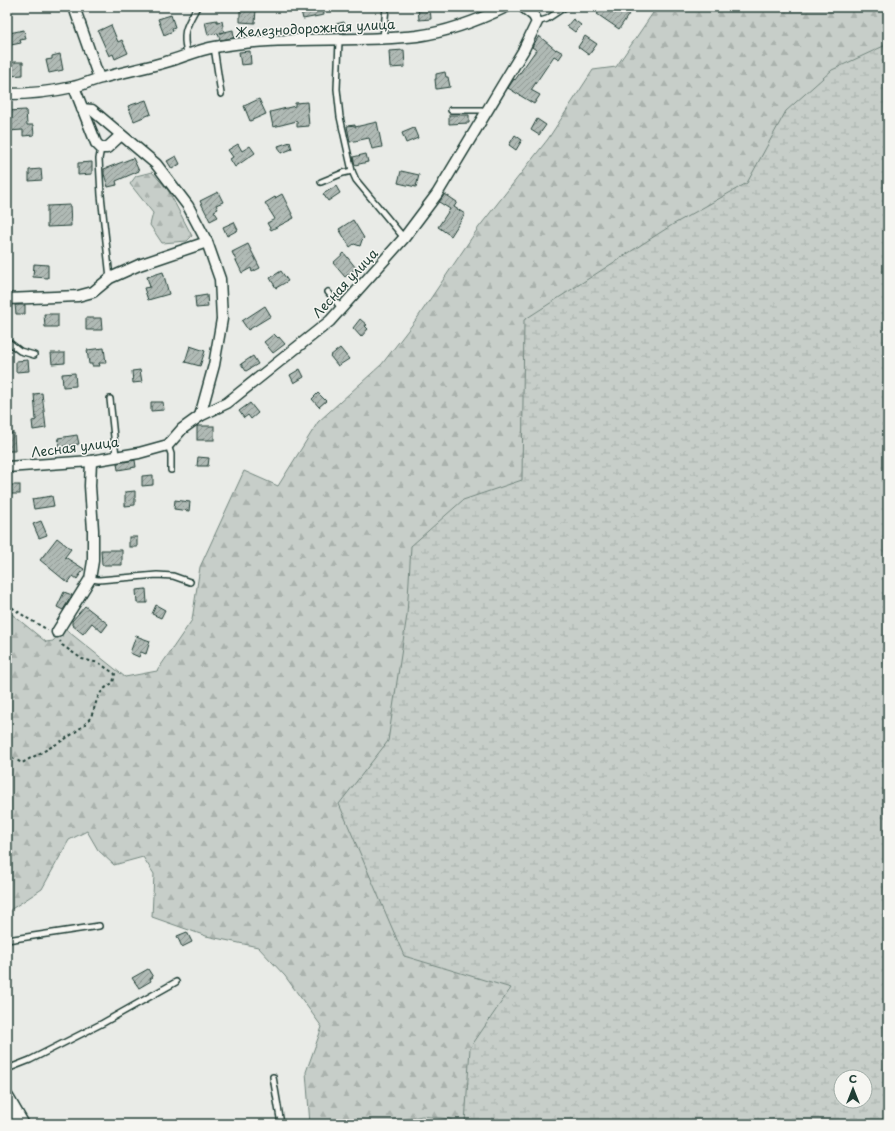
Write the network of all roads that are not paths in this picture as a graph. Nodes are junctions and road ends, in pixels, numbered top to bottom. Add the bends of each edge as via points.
1 (74, 7) edge
2 (197, 7) edge
3 (506, 7) edge
4 (523, 7) edge
5 (565, 7) edge
6 (386, 8) edge
7 (536, 19) junction
8 (383, 38) junction
9 (339, 40) junction
10 (214, 47) junction
11 (187, 54) junction
12 (99, 78) junction
13 (74, 87) junction
14 (7, 94) edge
15 (221, 94) dead end
16 (82, 109) junction
17 (451, 110) dead end
18 (487, 111) junction
19 (121, 135) junction
20 (101, 148) junction
21 (352, 170) junction
22 (321, 182) dead end
23 (404, 238) junction
24 (207, 242) junction
25 (110, 278) junction
26 (328, 292) dead end
27 (7, 299) edge
28 (341, 308) junction
29 (7, 341) edge
30 (34, 355) dead end
31 (110, 399) dead end
32 (200, 416) junction
33 (168, 445) junction
34 (116, 456) junction
35 (91, 461) junction
36 (7, 467) edge
37 (171, 470) dead end
38 (90, 579) junction
39 (190, 582) dead end
40 (57, 632) road end
41 (99, 926) dead end
42 (7, 940) edge
43 (176, 982) dead end
44 (7, 1069) edge
45 (273, 1077) dead end
46 (7, 1098) edge
47 (22, 1124) edge
48 (281, 1124) edge

1 - 12 street
2 - 11 lane via 186,27 184,39
3 - 8 street, Железнодорожная улица via 445,30 418,36
4 - 7 street
5 - 7 lane via 547,18
6 - 8 lane
7 - 18 street, Лесная улица via 523,51
8 - 9 street, Железнодорожная улица
9 - 10 street, Железнодорожная улица via 250,42
9 - 21 lane via 337,89 340,117
10 - 11 street, Железнодорожная улица
10 - 15 lane
11 - 12 street, Железнодорожная улица via 167,62
12 - 13 street, Железнодорожная улица
13 - 14 street, Железнодорожная улица via 33,94
13 - 16 street
16 - 19 street via 92,110
16 - 20 street via 96,143
17 - 18 lane
18 - 23 street, Лесная улица via 437,194
19 - 20 street via 107,148
19 - 24 street via 156,164 188,206
20 - 25 lane via 100,195
21 - 22 lane
21 - 23 lane via 356,180
23 - 28 street, Лесная улица
24 - 25 street via 139,265
24 - 32 street via 220,279 222,319 214,365
25 - 27 street via 92,292 78,296
26 - 28 lane
28 - 32 street, Лесная улица via 330,321 227,403
29 - 30 lane via 20,351
31 - 34 lane
32 - 33 street, Лесная улица via 182,429
33 - 34 street, Лесная улица
33 - 37 lane
34 - 35 street, Лесная улица
35 - 36 street, Лесная улица
35 - 38 street via 93,530
38 - 39 lane via 157,575 173,576
38 - 40 street
41 - 42 lane
43 - 44 lane via 103,1023
45 - 48 lane
46 - 47 street

